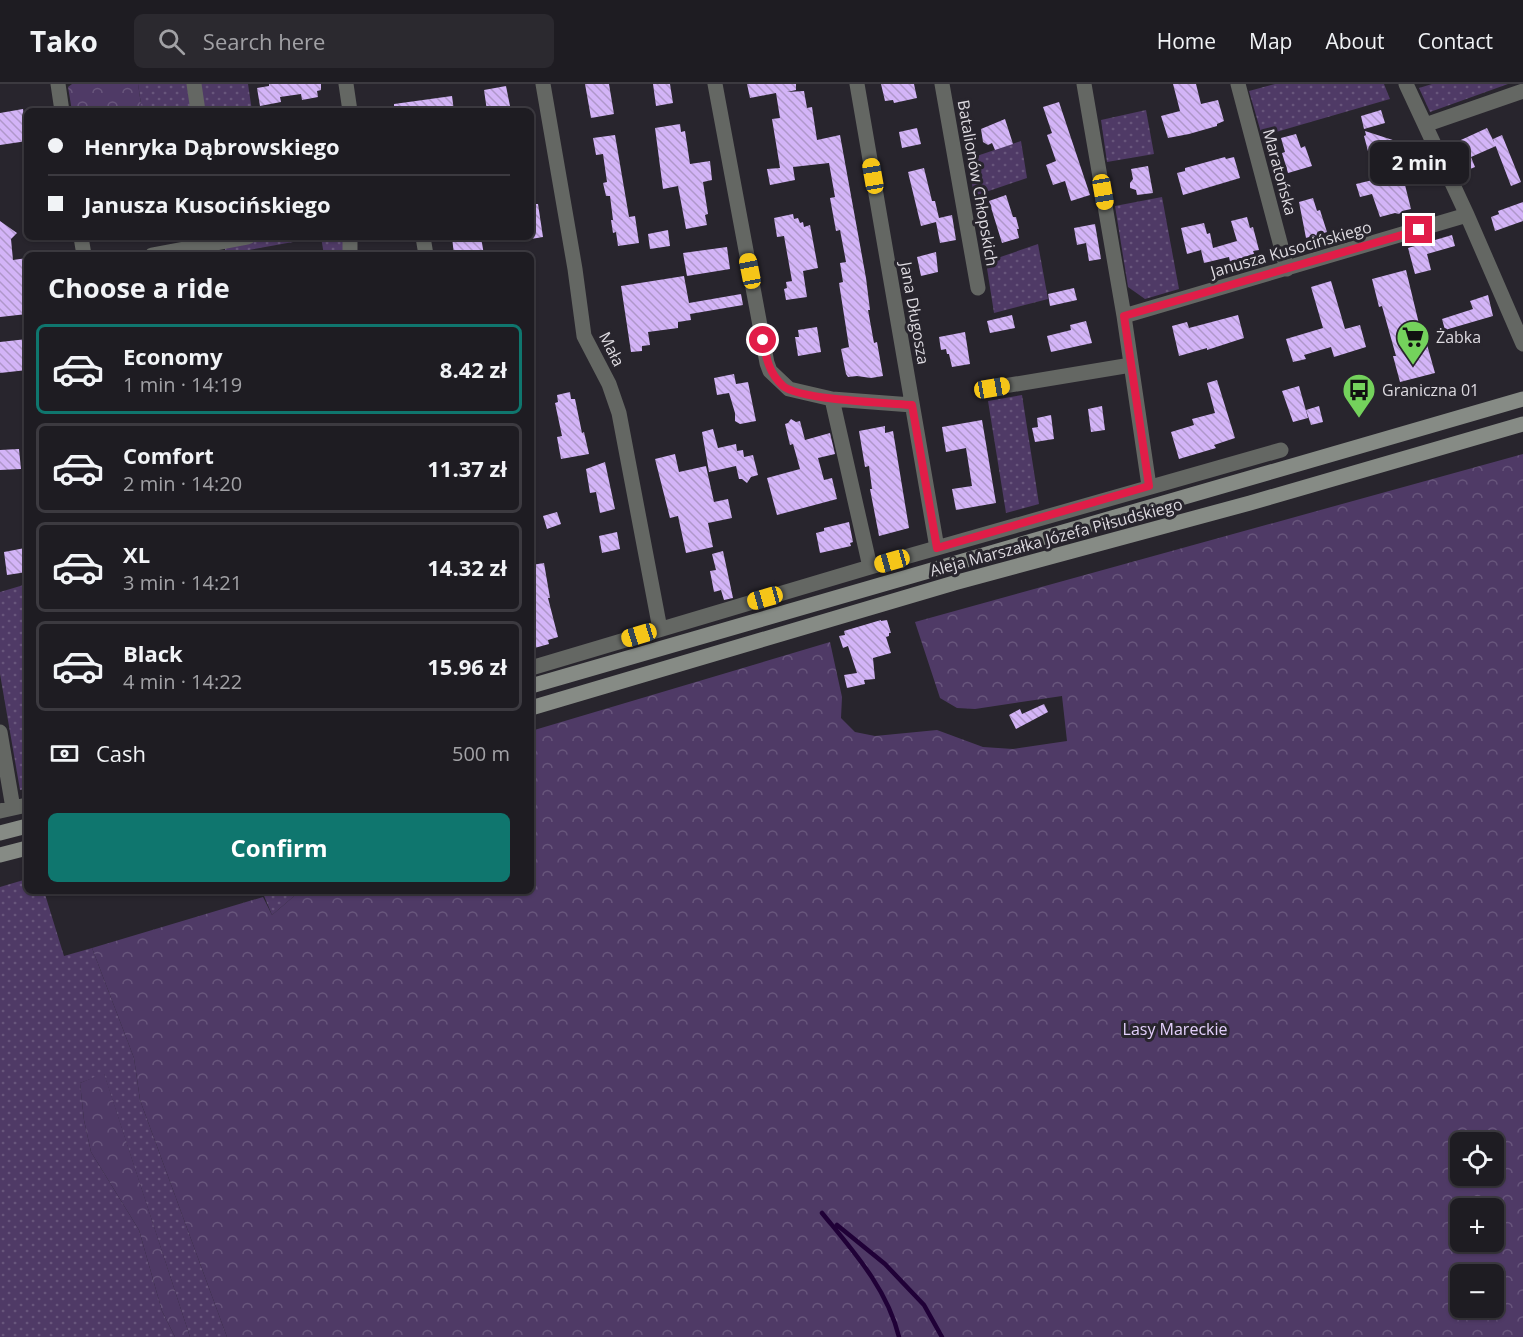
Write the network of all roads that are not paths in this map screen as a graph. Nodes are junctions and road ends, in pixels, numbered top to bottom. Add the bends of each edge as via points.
1 (58, 84) edge
2 (194, 84) edge
3 (346, 84) edge
4 (543, 84) edge
5 (715, 84) edge
6 (857, 84) edge
7 (942, 84) edge
8 (1084, 84) edge
9 (1238, 84) edge
10 (1406, 84) edge
11 (1523, 91) edge
12 (62, 108) edge
13 (198, 108) edge
14 (350, 108) edge
15 (1425, 125) junction
16 (1467, 215) junction
17 (237, 240) edge
18 (218, 245) edge
19 (172, 252) edge
20 (1287, 269) junction
21 (978, 288) dead end
22 (1124, 316) junction
23 (1523, 344) edge
24 (1131, 365) junction
25 (992, 388) dead end
26 (832, 399) junction
27 (1523, 399) edge
28 (912, 405) junction
29 (1523, 424) edge
30 (1281, 450) dead end
31 (1149, 486) junction
32 (937, 548) junction
33 (870, 567) junction
34 (660, 629) junction
35 (534, 667) edge
36 (534, 685) edge
37 (534, 707) edge
38 (0, 732) edge
39 (13, 808) edge
40 (24, 827) edge
41 (0, 832) edge
42 (24, 849) edge
43 (0, 855) edge

1 - 12 street
2 - 13 street
3 - 14 street
4 - 34 street, Mała via 584,336 619,413
5 - 26 street via 767,363 789,389
6 - 28 street, Jana Długosza
7 - 21 street, Batalionów Chłopskich
8 - 22 street
9 - 20 street, Maratońska
10 - 15 street
11 - 15 street
15 - 16 street
16 - 20 street, Janusza Kusocińskiego
16 - 23 street
17 - 18 street
18 - 19 street
20 - 22 street, Janusza Kusocińskiego
22 - 24 street
24 - 25 street
24 - 31 street
26 - 28 street
26 - 33 street
27 - 36 main road, Aleja Marszałka Józefa Piłsudskiego
28 - 32 street, Jana Długosza
29 - 37 main road, Aleja Marszałka Józefa Piłsudskiego via 954,583
30 - 31 street
31 - 32 street
32 - 33 street
33 - 34 street
34 - 35 street
38 - 39 street
40 - 41 main road
42 - 43 main road

